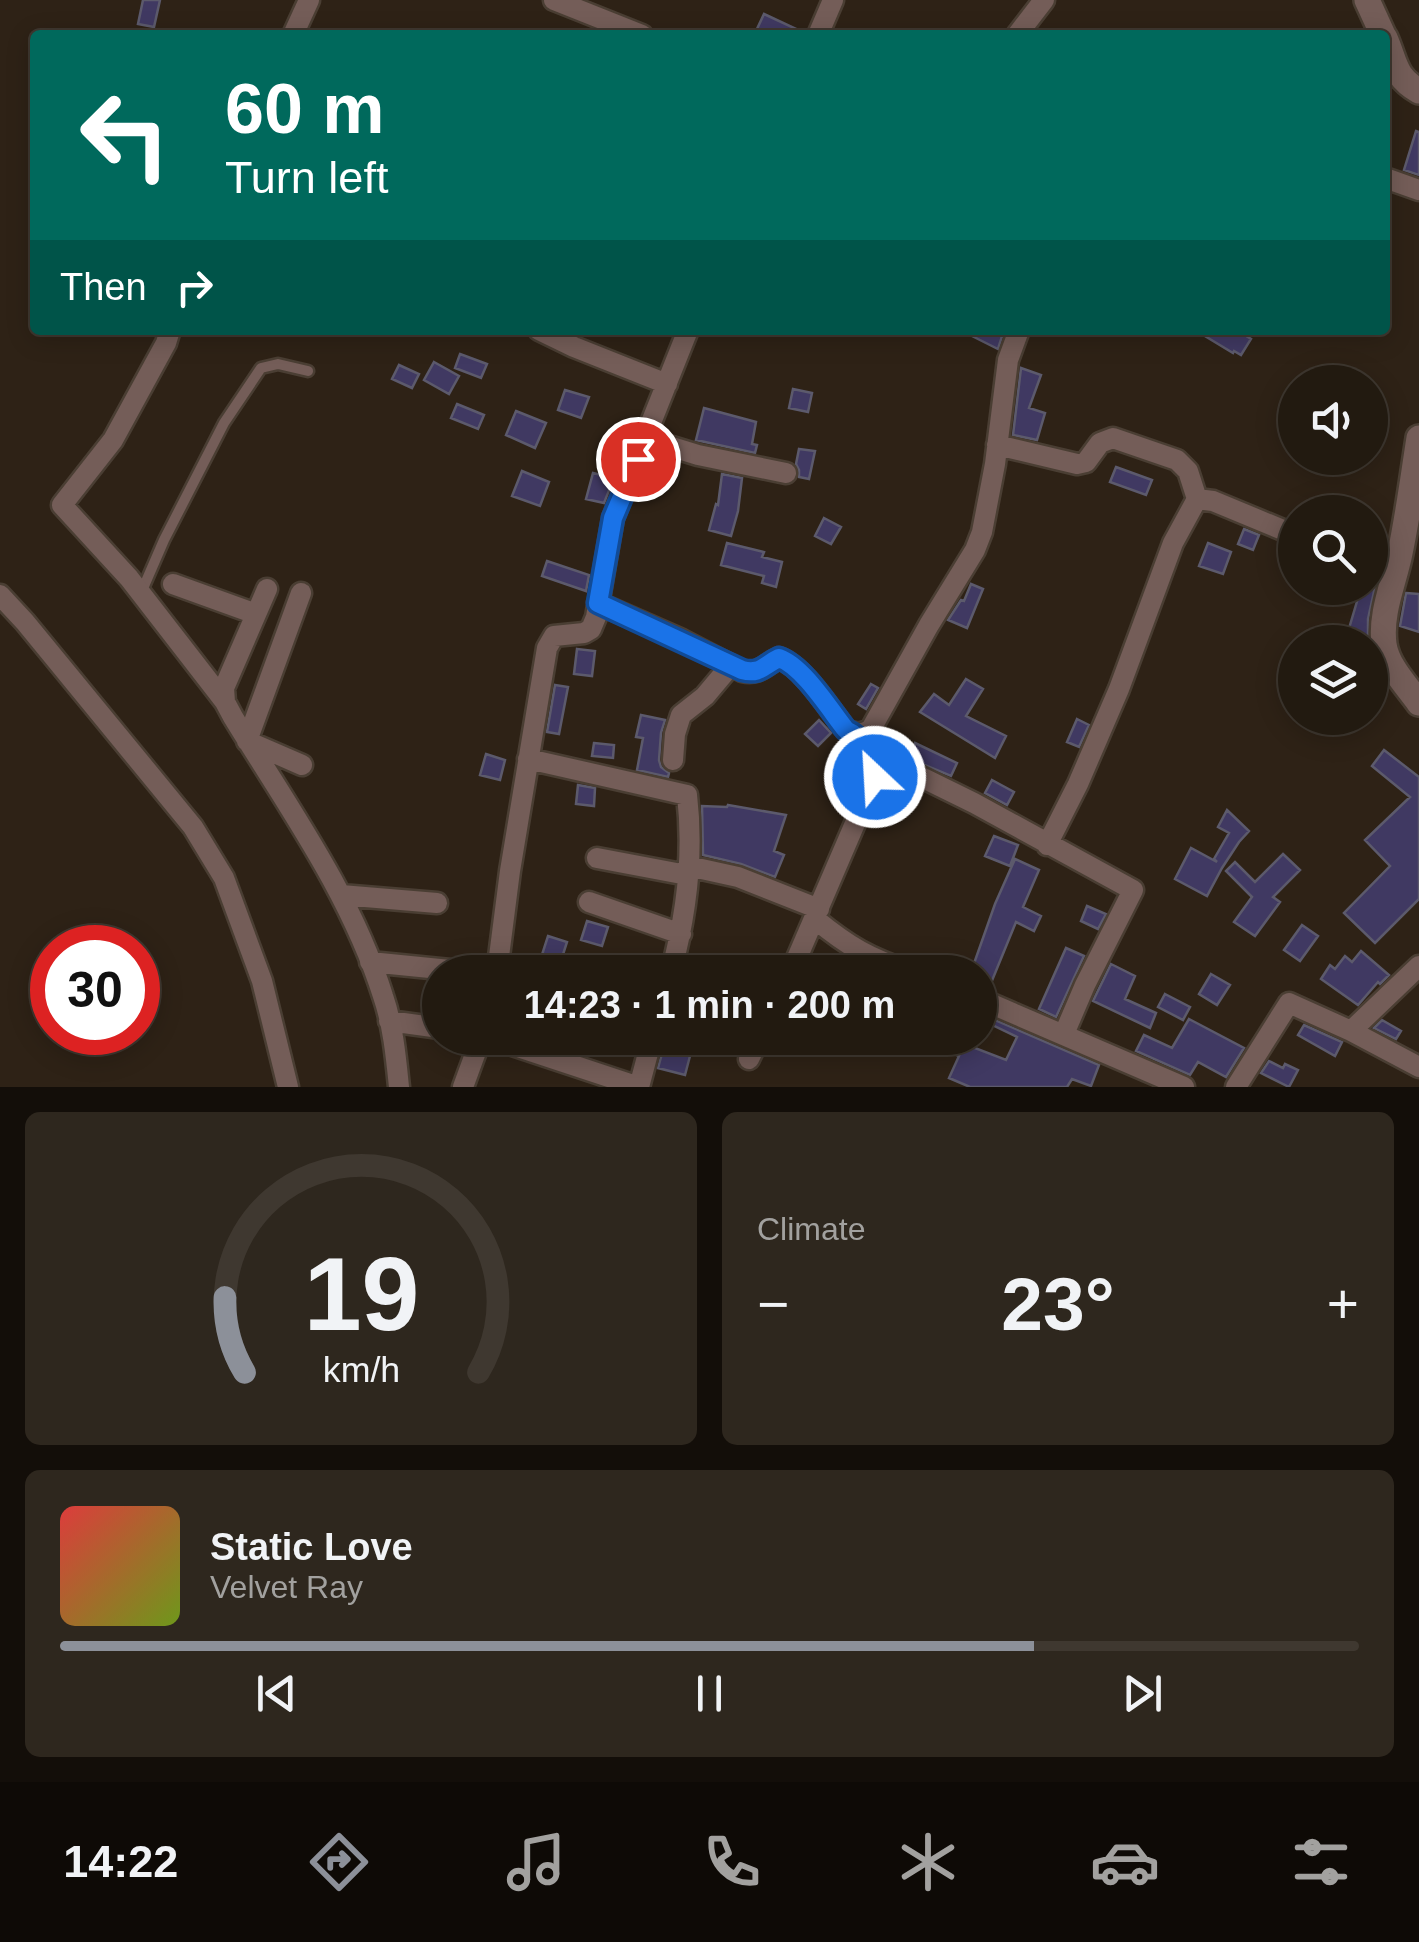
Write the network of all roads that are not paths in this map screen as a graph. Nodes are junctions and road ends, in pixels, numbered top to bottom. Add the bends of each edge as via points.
1 (309, 0) edge
2 (554, 0) edge
3 (833, 0) edge
4 (1044, 0) edge
5 (1367, 0) edge
6 (295, 30) edge
7 (629, 30) edge
8 (820, 30) edge
9 (1022, 30) edge
10 (1381, 30) edge
11 (1390, 53) edge
12 (1419, 91) edge
13 (1390, 180) edge
14 (1419, 190) edge
15 (168, 335) edge
16 (549, 335) edge
17 (686, 335) edge
18 (1016, 335) edge
19 (308, 371) dead end
20 (667, 384) junction
21 (1419, 438) edge
22 (646, 439) junction
23 (997, 446) junction
24 (786, 474) dead end
25 (1197, 499) junction
26 (1278, 528) edge
27 (1388, 565) edge
28 (1397, 566) junction
29 (173, 584) dead end
30 (267, 589) dead end
31 (301, 593) dead end
32 (141, 594) junction
33 (0, 595) edge
34 (598, 603) junction
35 (256, 614) junction
36 (730, 664) junction
37 (226, 702) junction
38 (1419, 704) edge
39 (856, 734) junction
40 (248, 740) junction
41 (528, 759) junction
42 (673, 760) dead end
43 (874, 762) junction
44 (302, 765) dead end
45 (1048, 845) junction
46 (596, 858) dead end
47 (688, 871) junction
48 (341, 894) junction
49 (589, 902) dead end
50 (437, 903) dead end
51 (817, 914) junction
52 (681, 934) junction
53 (499, 955) edge
54 (675, 955) edge
55 (799, 955) edge
56 (865, 955) edge
57 (370, 962) junction
58 (1419, 966) edge
59 (422, 967) edge
60 (997, 1006) edge
61 (389, 1021) junction
62 (422, 1026) edge
63 (1352, 1031) junction
64 (1064, 1034) junction
65 (474, 1055) edge
66 (542, 1055) edge
67 (647, 1055) edge
68 (750, 1055) edge
69 (748, 1059) dead end
70 (1419, 1067) edge
71 (288, 1087) edge
72 (399, 1087) edge
73 (462, 1087) edge
74 (639, 1087) edge
75 (1184, 1087) edge
76 (1236, 1087) edge

1 - 6 street
2 - 7 street
3 - 8 street
4 - 9 street
5 - 10 street
11 - 12 street via 1398,75
13 - 14 street
15 - 32 street via 113,440 62,505
16 - 20 street
17 - 20 street
18 - 23 street
19 - 32 lane via 278,364 261,368 224,423
20 - 22 street
21 - 28 street
22 - 24 street
22 - 34 street via 613,518
23 - 25 street via 1077,464 1113,438 1177,460
23 - 39 street via 975,550 871,729
25 - 26 street
25 - 45 street
27 - 28 street
28 - 38 street via 1385,607 1384,648
29 - 35 street
30 - 35 street
31 - 40 street
32 - 37 street
33 - 71 street via 192,827 224,878 262,981
34 - 36 street
34 - 41 street via 591,629 549,640
35 - 37 street via 224,688
36 - 39 street via 752,673 779,658 788,661
36 - 42 street via 681,715
37 - 40 street
39 - 43 street
40 - 44 street
40 - 48 street
41 - 47 street via 688,796
41 - 53 street
43 - 45 street via 974,802
43 - 51 street via 875,777
45 - 64 street via 1133,890
46 - 47 street
47 - 51 street via 738,877
47 - 52 street
48 - 50 street
48 - 57 street
49 - 52 street
51 - 55 street
51 - 56 street
52 - 54 street
57 - 59 street
57 - 61 street
58 - 63 street
60 - 64 street
61 - 62 street
61 - 72 street
63 - 70 street
63 - 76 street via 1289,1003
64 - 75 street
65 - 73 street
66 - 74 street
67 - 74 street
68 - 69 street

